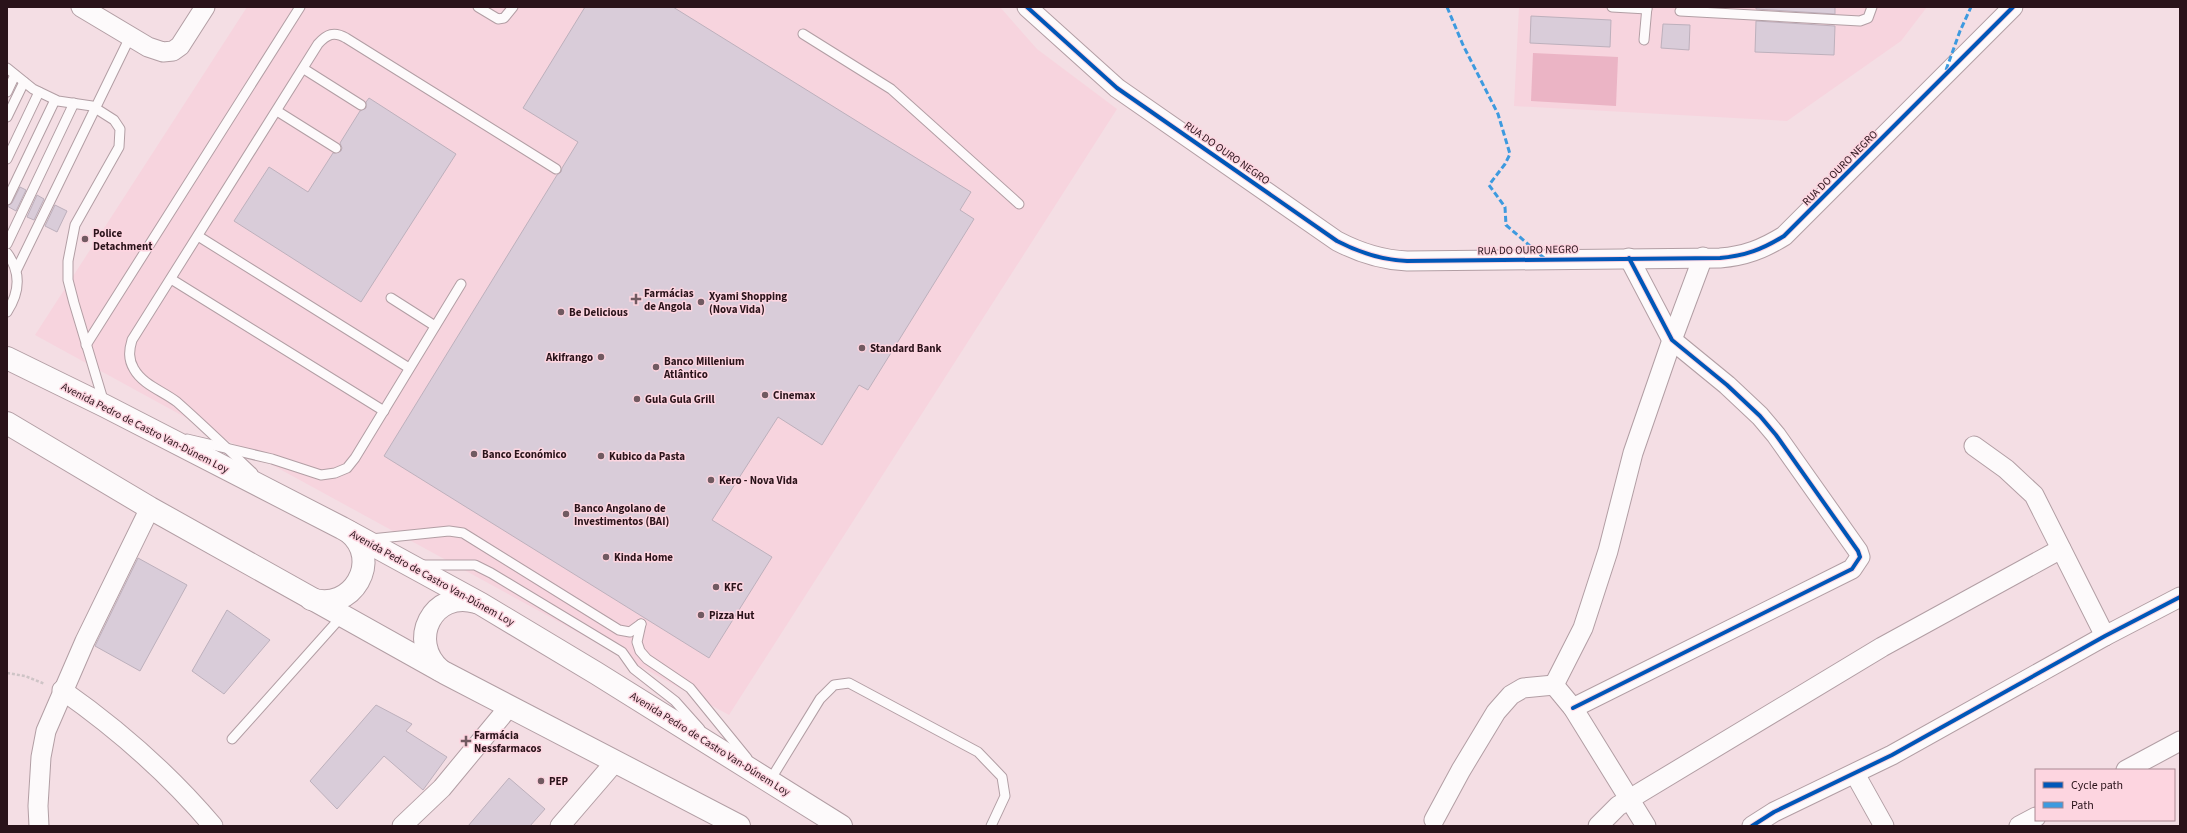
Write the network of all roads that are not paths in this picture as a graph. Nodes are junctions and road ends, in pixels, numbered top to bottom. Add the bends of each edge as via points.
1 (81, 7) edge
2 (205, 7) edge
3 (300, 7) edge
4 (478, 7) edge
5 (513, 7) edge
6 (1027, 7) edge
7 (1612, 7) edge
8 (1872, 7) edge
9 (2012, 7) edge
10 (1647, 8) edge
11 (1680, 11) dead end
12 (803, 34) dead end
13 (130, 37) junction
14 (1644, 40) dead end
15 (7, 68) edge
16 (304, 69) junction
17 (16, 75) junction
18 (24, 82) junction
19 (7, 92) edge
20 (39, 92) junction
21 (55, 100) junction
22 (74, 103) junction
23 (361, 105) dead end
24 (95, 108) junction
25 (277, 111) junction
26 (7, 117) edge
27 (336, 148) dead end
28 (7, 159) edge
29 (556, 169) dead end
30 (7, 200) edge
31 (1019, 204) dead end
32 (198, 236) junction
33 (7, 244) edge
34 (7, 253) edge
35 (1703, 256) junction
36 (1629, 258) junction
37 (17, 270) junction
38 (171, 279) junction
39 (461, 284) dead end
40 (391, 298) dead end
41 (7, 312) edge
42 (435, 326) junction
43 (1672, 340) junction
44 (86, 345) junction
45 (7, 358) edge
46 (409, 368) junction
47 (105, 406) junction
48 (384, 411) junction
49 (7, 423) edge
50 (153, 431) junction
51 (1974, 446) dead end
52 (227, 448) junction
53 (271, 491) junction
54 (150, 508) junction
55 (342, 528) junction
56 (363, 540) junction
57 (2061, 549) junction
58 (408, 565) junction
59 (306, 596) junction
60 (2179, 599) edge
61 (481, 604) junction
62 (342, 616) junction
63 (2105, 636) junction
64 (445, 673) junction
65 (1554, 685) junction
66 (62, 690) junction
67 (509, 707) junction
68 (1573, 708) junction
69 (232, 739) dead end
70 (2180, 741) edge
71 (720, 751) junction
72 (615, 762) junction
73 (2128, 769) edge
74 (1855, 774) junction
75 (766, 780) junction
76 (1630, 799) junction
77 (2035, 818) edge
78 (1434, 820) dead end
79 (39, 826) edge
80 (213, 826) edge
81 (402, 826) edge
82 (560, 826) edge
83 (739, 826) edge
84 (841, 826) edge
85 (990, 826) edge
86 (1598, 826) edge
87 (1646, 826) edge
88 (1752, 826) edge
89 (1884, 826) edge
90 (2019, 826) edge

1 - 13 street
2 - 13 street via 180,46 173,51 156,51
3 - 44 lane
4 - 5 lane via 498,19 504,18
6 - 36 street, RUA DO OURO NEGRO via 1117,88 1305,219 1354,250 1395,261
7 - 10 lane
8 - 11 lane via 1868,18 1860,21
9 - 35 street, RUA DO OURO NEGRO via 1784,236 1751,254 1735,257
10 - 14 lane
12 - 31 lane via 891,89
13 - 24 lane
15 - 17 lane
16 - 23 lane
16 - 25 lane
16 - 29 lane via 326,35 338,33
17 - 18 lane
17 - 19 lane
18 - 20 lane
18 - 26 lane
20 - 21 lane
20 - 28 lane
21 - 22 lane
21 - 30 lane
22 - 24 lane
22 - 33 lane
24 - 37 lane
24 - 44 lane via 114,120 122,135 119,147 75,225 69,249 68,280
25 - 27 lane
25 - 32 lane
32 - 38 lane
32 - 46 lane
34 - 37 lane
35 - 36 street, RUA DO OURO NEGRO
35 - 43 street
36 - 43 street
37 - 41 lane via 14,299
38 - 48 lane
38 - 52 lane via 132,340 129,349 130,360 142,380 176,401
39 - 42 lane
40 - 42 lane
42 - 46 lane
43 - 65 street via 1633,453 1608,550 1583,628
43 - 68 street via 1760,416 1860,557 1852,569
44 - 47 lane
45 - 47 highway, Avenida Pedro de Castro Van-Dúnem Loy
46 - 48 lane
47 - 50 highway, Avenida Pedro de Castro Van-Dúnem Loy
48 - 52 lane via 355,458 347,468 335,473 321,475
49 - 54 highway
50 - 52 lane
50 - 53 highway, Avenida Pedro de Castro Van-Dúnem Loy
51 - 57 street via 2006,469 2034,495
52 - 53 lane
53 - 55 highway, Avenida Pedro de Castro Van-Dúnem Loy
54 - 59 highway
54 - 66 street
55 - 56 highway, Avenida Pedro de Castro Van-Dúnem Loy
55 - 59 highway via 352,535 362,551 363,564 358,583 349,593 338,599 318,601
56 - 58 highway, Avenida Pedro de Castro Van-Dúnem Loy
56 - 75 lane via 449,531 463,533 619,630 630,632 641,624 637,642 647,660 690,688
57 - 63 street
57 - 76 street via 1882,647
58 - 61 highway, Avenida Pedro de Castro Van-Dúnem Loy
58 - 71 lane via 475,565 491,573 622,652 634,669 675,701
59 - 62 highway
60 - 63 street
61 - 64 highway via 469,600 450,602 434,613 428,623 424,636 428,654 435,665
61 - 71 highway, Avenida Pedro de Castro Van-Dúnem Loy
62 - 64 highway
62 - 69 lane
63 - 74 street
64 - 67 highway
65 - 68 street
65 - 78 street via 1523,688 1511,694 1496,712
66 - 79 street via 46,730 41,757
66 - 80 street via 97,714 158,766
67 - 72 highway
67 - 81 street via 442,788
68 - 76 street
70 - 73 street
71 - 75 highway, Avenida Pedro de Castro Van-Dúnem Loy
72 - 82 street
72 - 83 highway
74 - 88 street via 1788,805
74 - 89 street
75 - 84 highway, Avenida Pedro de Castro Van-Dúnem Loy
75 - 85 lane via 820,699 834,685 849,683 978,752 1002,777 1005,796
76 - 86 street via 1618,806
76 - 87 street
77 - 90 street

